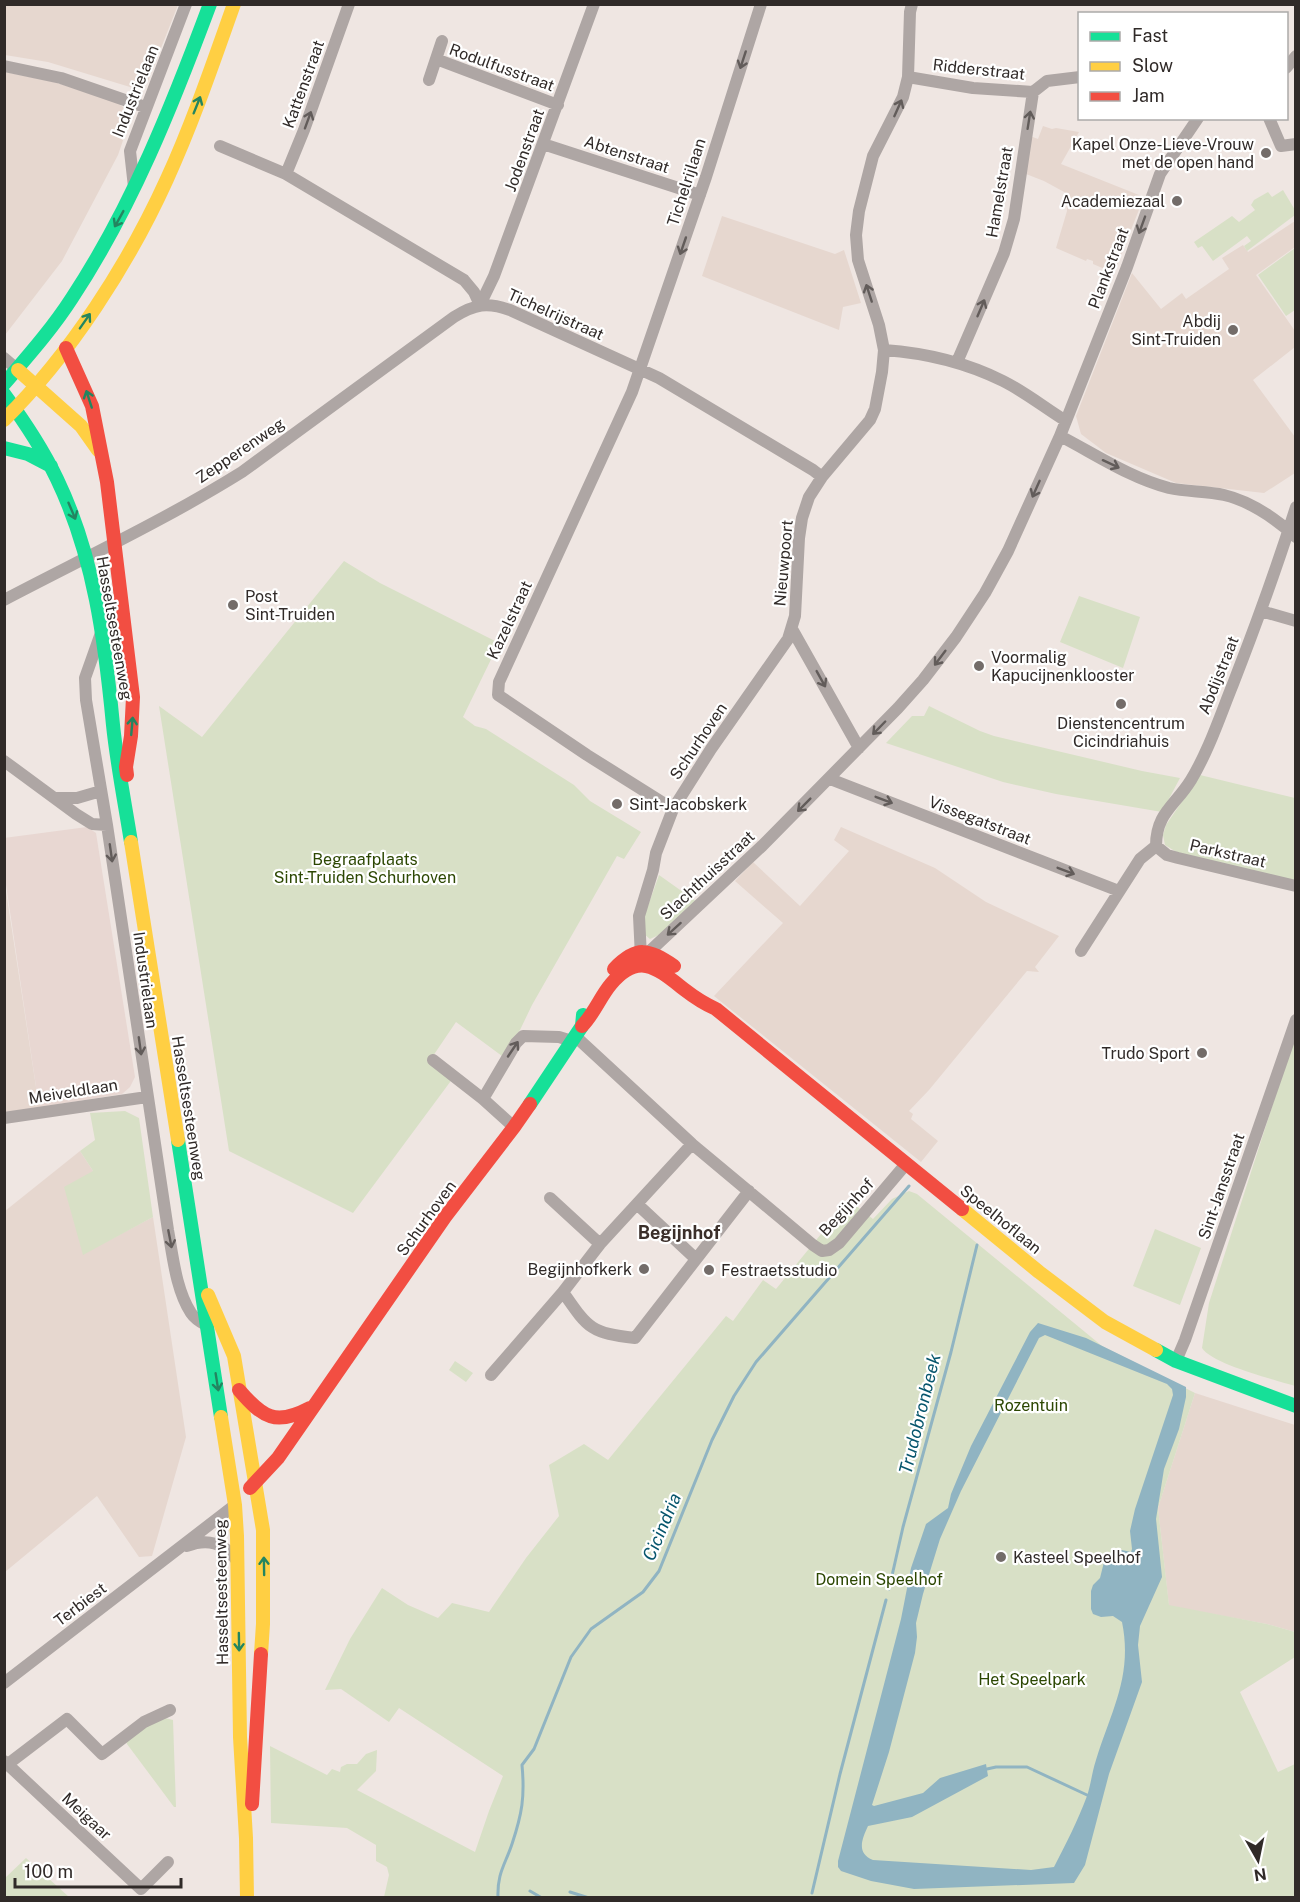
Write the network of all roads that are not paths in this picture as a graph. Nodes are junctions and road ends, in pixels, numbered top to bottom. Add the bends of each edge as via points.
1 (186, 4) edge
2 (210, 4) edge
3 (234, 4) edge
4 (350, 4) edge
5 (594, 4) edge
6 (761, 4) edge
7 (912, 4) edge
8 (442, 41) dead end
9 (436, 59) junction
10 (4, 66) edge
11 (908, 77) junction
12 (1078, 77) edge
13 (429, 80) dead end
14 (1033, 92) junction
15 (558, 105) junction
16 (145, 107) junction
17 (1197, 120) edge
18 (1270, 120) edge
19 (543, 144) junction
20 (1296, 144) edge
21 (220, 146) dead end
22 (286, 174) junction
23 (134, 192) junction
24 (700, 195) junction
25 (480, 305) junction
26 (66, 348) junction
27 (884, 350) junction
28 (4, 358) edge
29 (957, 362) junction
30 (18, 370) junction
31 (640, 370) junction
32 (4, 384) edge
33 (37, 385) junction
34 (4, 394) edge
35 (16, 409) junction
36 (4, 420) edge
37 (1066, 420) junction
38 (1060, 436) junction
39 (4, 448) edge
40 (101, 453) junction
41 (51, 466) junction
42 (822, 477) junction
43 (1296, 507) edge
44 (1292, 534) edge
45 (116, 544) junction
46 (87, 558) junction
47 (4, 600) edge
48 (1261, 611) junction
49 (1296, 621) edge
50 (792, 628) junction
51 (102, 632) junction
52 (859, 748) junction
53 (4, 761) edge
54 (830, 779) junction
55 (101, 790) junction
56 (56, 798) junction
57 (673, 809) junction
58 (107, 825) junction
59 (1156, 846) junction
60 (1296, 886) edge
61 (1119, 891) junction
62 (1081, 951) dead end
63 (644, 955) junction
64 (1296, 1020) edge
65 (576, 1034) junction
66 (434, 1060) dead end
67 (147, 1097) junction
68 (483, 1099) junction
69 (4, 1118) edge
70 (514, 1127) junction
71 (692, 1144) junction
72 (906, 1164) junction
73 (749, 1191) junction
74 (550, 1198) dead end
75 (637, 1204) junction
76 (600, 1244) junction
77 (696, 1259) junction
78 (563, 1292) junction
79 (206, 1324) junction
80 (1176, 1361) junction
81 (490, 1375) dead end
82 (239, 1390) junction
83 (314, 1406) junction
84 (1296, 1406) edge
85 (255, 1483) junction
86 (235, 1504) junction
87 (175, 1552) junction
88 (237, 1561) junction
89 (4, 1683) edge
90 (171, 1710) dead end
91 (6, 1763) edge
92 (248, 1850) junction
93 (168, 1862) dead end
94 (247, 1898) edge

1 - 16 street, Industrielaan
2 - 23 main road
26 -> 3 main road via 107,289 156,203
22 -> 4 street, Kattenstraat
5 - 15 street, Jodenstraat
6 -> 24 street, Tichelrijlaan
7 - 11 street, Nieuwpoort
8 - 9 street, Rodulfusstraat
9 - 13 street, Rodulfusstraat
9 - 15 street, Rodulfusstraat
10 - 16 street via 61,78
11 - 14 street, Ridderstraat via 973,88
27 -> 11 street, Nieuwpoort via 858,260 855,235 873,156 903,97
12 - 14 street, Ridderstraat via 1047,81
29 -> 14 street, Hamelstraat via 1004,253 1014,219
15 - 19 street, Jodenstraat
16 - 23 street, Industrielaan via 130,151
17 -> 37 street, Plankstraat via 1160,174
18 - 20 street via 1281,146
19 - 24 street, Abtenstraat
19 - 25 street, Jodenstraat
21 - 22 street
22 - 25 street via 464,280
23 -> 30 main road via 79,289
24 -> 31 street, Tichelrijlaan
25 - 31 street, Tichelrijstraat via 510,310
25 - 45 street, Zepperenweg via 454,317 242,472
26 - 33 main road
40 -> 26 main road, Hasseltsesteenweg via 89,396
27 - 29 street
27 - 42 street, Nieuwpoort via 875,409
28 - 30 street
29 - 37 street via 1005,382
30 - 32 main road
30 - 33 main road, Hasseltsesteenweg
31 - 42 street, Tichelrijstraat
31 - 57 street, Kazelstraat via 499,682 498,695
33 - 35 main road
33 - 40 main road, Hasseltsesteenweg via 81,426
34 - 35 main road, Hasseltsesteenweg
35 - 36 main road
35 - 41 main road, Hasseltsesteenweg
37 - 38 street, Plankstraat
38 -> 44 street via 1110,464 1169,488 1240,500
38 -> 52 street, Plankstraat via 985,593 923,680
39 - 41 main road via 28,453
40 - 45 main road, Hasseltsesteenweg
41 -> 46 main road, Hasseltsesteenweg
42 - 50 street, Nieuwpoort via 802,518
43 - 44 street, Abdijstraat
44 - 48 street, Abdijstraat
45 - 46 street, Zepperenweg
82 -> 45 main road, Hasseltsesteenweg via 234,1356 206,1288 126,767 133,697
46 - 47 street, Zepperenweg
46 - 51 main road, Hasseltsesteenweg
48 - 49 street
48 - 59 street, Abdijstraat via 1209,743 1191,779 1156,830
50 -> 52 street, Nieuwpoort
50 - 57 street, Schurhoven
51 - 55 street, Industrielaan via 85,678
51 - 79 main road, Hasseltsesteenweg
52 - 54 street, Slachthuisstraat
53 - 56 street
54 -> 61 street, Vissegatstraat
54 -> 63 street, Slachthuisstraat
55 - 56 street via 76,798
55 - 58 street, Industrielaan
56 - 58 street via 93,824
57 - 63 street, Schurhoven via 639,916
58 -> 67 street, Industrielaan
59 - 60 street, Parkstraat via 1167,855
59 - 61 street via 1140,859
61 - 62 street
63 - 65 main road, Slachthuisstraat via 613,982
63 - 72 main road, Speelhoflaan via 649,964 716,1009
64 - 80 street, Sint-Jansstraat
68 -> 65 street via 523,1036
65 - 70 main road, Schurhoven
65 - 71 street, Begijnhof
66 - 68 street
67 - 69 street, Meiveldlaan
67 -> 79 street, Industrielaan via 182,1294 191,1313
68 - 70 street
70 - 83 main road, Schurhoven
71 - 73 street, Begijnhof
71 - 75 street
72 - 73 street, Begijnhof via 829,1250 822,1251 813,1245
72 - 80 main road, Speelhoflaan via 1106,1322
73 - 77 street
74 - 76 street
75 - 76 street
75 - 77 street
76 - 78 street
77 - 78 street via 635,1338 608,1335 592,1328
78 - 81 street
79 -> 86 main road, Hasseltsesteenweg
80 - 84 main road, Speelhoflaan
82 - 83 main road via 257,1410 274,1418 289,1419
82 - 85 main road, Hasseltsesteenweg
83 - 85 main road, Schurhoven via 278,1458
85 - 86 main road, Schurhoven
92 -> 85 main road, Hasseltsesteenweg via 264,1573 263,1530
86 - 87 street, Terbiest
86 - 88 main road, Hasseltsesteenweg
87 - 88 street, Terbiest via 196,1542 213,1542
87 - 89 street, Terbiest
88 -> 92 main road, Hasseltsesteenweg via 240,1737
90 - 91 street, Meigaar via 144,1722 102,1754 67,1719
91 - 93 street, Meigaar via 141,1889
92 - 94 main road, Hasseltsesteenweg

